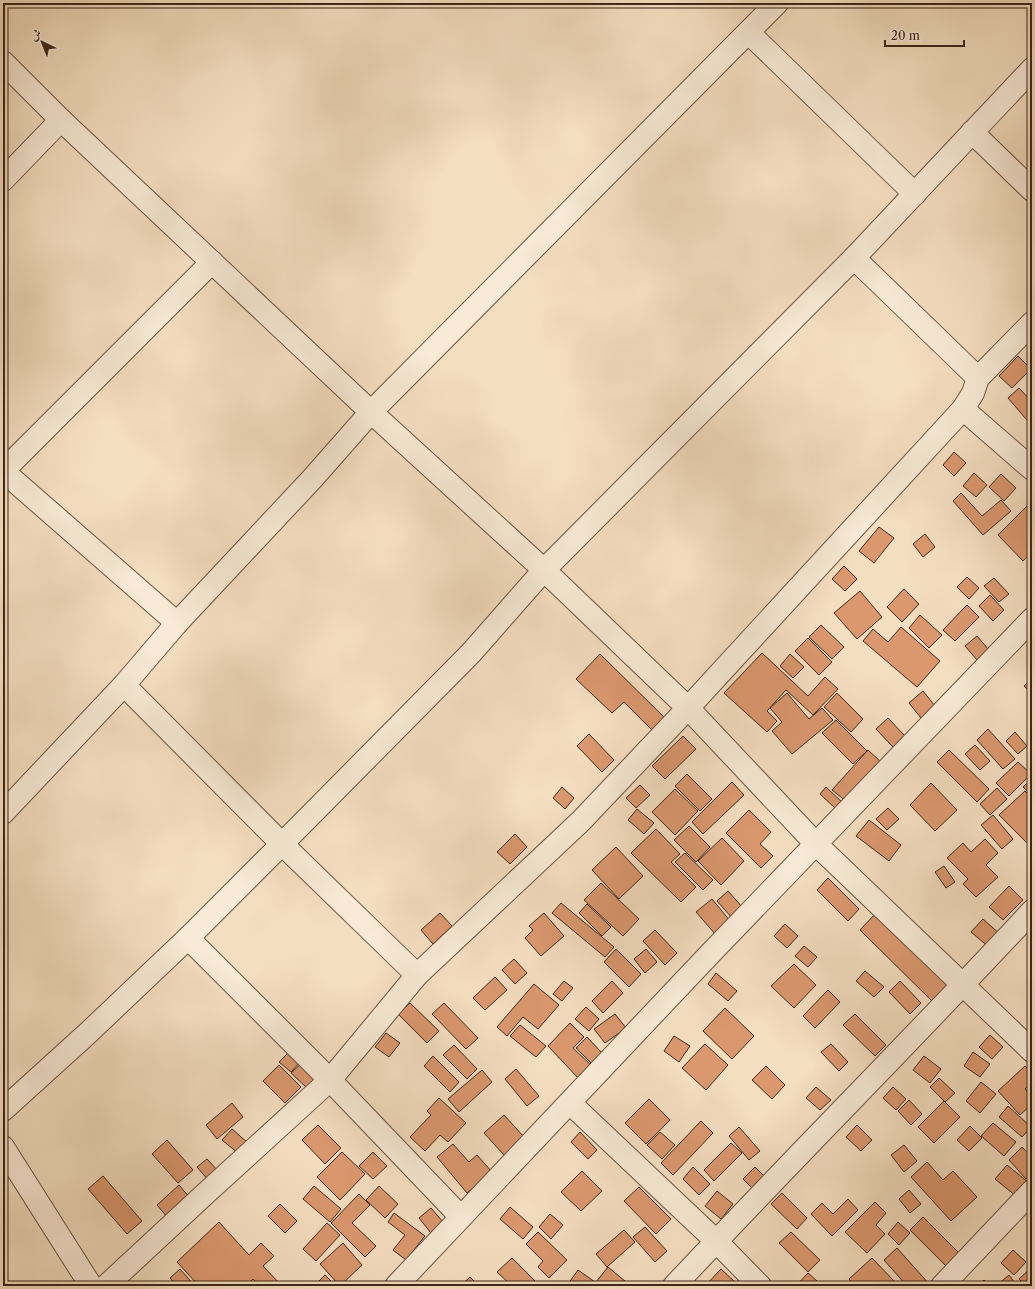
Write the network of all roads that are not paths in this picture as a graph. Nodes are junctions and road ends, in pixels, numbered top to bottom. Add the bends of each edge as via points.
1 (777, 3) edge
2 (749, 33) junction
3 (3, 62) edge
4 (1032, 69) edge
5 (61, 120) junction
6 (972, 132) junction
7 (3, 180) edge
8 (1032, 190) edge
9 (915, 194) junction
10 (854, 258) junction
11 (212, 262) junction
12 (1032, 323) edge
13 (978, 378) junction
14 (963, 409) junction
15 (371, 412) junction
16 (1032, 469) edge
17 (3, 471) edge
18 (544, 570) junction
19 (1032, 619) edge
20 (177, 623) junction
21 (124, 685) junction
22 (688, 708) junction
23 (3, 813) edge
24 (282, 844) junction
25 (817, 845) junction
26 (1032, 911) edge
27 (188, 938) junction
28 (417, 975) junction
29 (964, 984) junction
30 (1032, 1051) edge
31 (330, 1080) junction
32 (570, 1103) junction
33 (3, 1110) edge
34 (3, 1147) edge
35 (1032, 1191) edge
36 (461, 1217) junction
37 (716, 1241) junction
38 (91, 1286) edge
39 (106, 1286) edge
40 (396, 1286) edge
41 (674, 1286) edge
42 (760, 1286) edge
43 (942, 1286) edge

1 - 2 street
2 - 9 street
2 - 15 street
3 - 5 street
4 - 6 street
5 - 7 street
5 - 11 street
6 - 8 street
6 - 9 street
9 - 10 street
10 - 13 street
10 - 18 street
11 - 15 street
11 - 17 street
12 - 13 street
13 - 14 street via 973,393
14 - 16 street
14 - 22 street
15 - 18 street
15 - 20 street
17 - 20 street
18 - 22 street
18 - 24 street via 471,653
19 - 25 street
20 - 21 street
21 - 23 street
21 - 24 street
22 - 25 street
22 - 28 street via 581,821
24 - 27 street
24 - 28 street
25 - 29 street
25 - 32 street via 707,957
26 - 29 street
27 - 31 street
27 - 33 street
28 - 31 street
29 - 30 street
29 - 37 street
31 - 36 street
31 - 39 street
32 - 36 street
32 - 37 street
34 - 38 street
35 - 43 street
36 - 40 street
37 - 41 street
37 - 42 street

